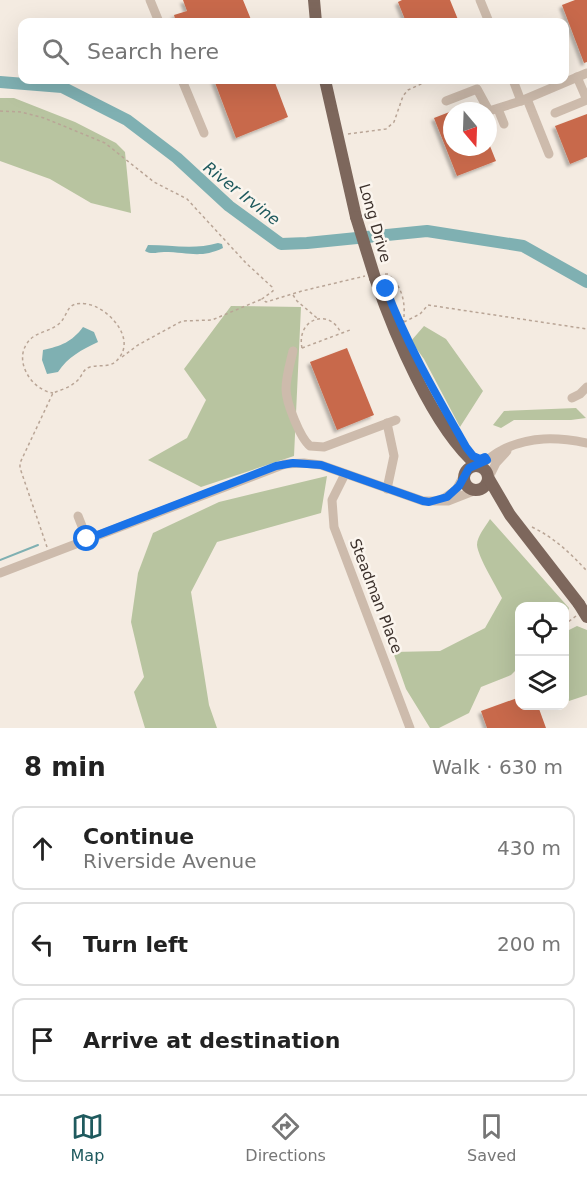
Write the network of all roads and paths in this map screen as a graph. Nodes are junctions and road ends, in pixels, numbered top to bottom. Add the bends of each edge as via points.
1 (150, 0) edge
2 (314, 0) edge
3 (480, 0) edge
4 (157, 18) edge
5 (316, 18) edge
6 (487, 18) edge
7 (587, 73) edge
8 (577, 77) junction
9 (569, 80) edge
10 (184, 84) edge
11 (326, 84) edge
12 (421, 84) edge
13 (515, 84) edge
14 (561, 84) edge
15 (524, 100) junction
16 (446, 101) dead end
17 (498, 109) junction
18 (0, 111) edge
19 (555, 113) dead end
20 (504, 124) dead end
21 (204, 133) dead end
22 (342, 136) dead end
23 (549, 154) dead end
24 (388, 273) dead end
25 (359, 277) dead end
26 (293, 294) junction
27 (262, 299) junction
28 (318, 319) junction
29 (403, 322) junction
30 (401, 327) dead end
31 (587, 329) edge
32 (350, 330) dead end
33 (341, 333) junction
34 (293, 351) dead end
35 (120, 358) junction
36 (53, 393) junction
37 (448, 432) junction
38 (587, 443) edge
39 (516, 444) junction
40 (477, 465) junction
41 (345, 474) junction
42 (464, 475) junction
43 (489, 478) junction
44 (387, 489) junction
45 (476, 490) junction
46 (429, 502) junction
47 (510, 515) junction
48 (78, 516) dead end
49 (532, 527) dead end
50 (87, 539) junction
51 (50, 553) junction
52 (587, 571) edge
53 (0, 573) edge
54 (587, 617) edge
55 (410, 728) edge

1 - 4 street
2 - 5 main road
3 - 6 street
7 - 8 street
8 - 9 street
8 - 19 street via 587,100
10 - 21 street
11 - 37 main road, Long Drive, bridge via 356,217 375,278 403,348
12 - 22 path via 403,96 394,122 386,129
13 - 15 street
14 - 15 street
15 - 17 street
15 - 23 street
16 - 17 street via 477,89 489,111
17 - 20 street
18 - 27 path via 44,118 95,138 154,182 187,199 272,287 273,291
24 - 29 path via 403,296
25 - 26 path
26 - 27 path via 266,303
26 - 28 path
27 - 35 path via 212,320 182,321
28 - 33 path via 335,324
28 - 33 path via 303,330 302,348
29 - 30 path via 402,330
29 - 31 path via 428,305
32 - 33 path
34 - 44 street via 286,396 306,443 324,447 392,422 393,456
35 - 36 path via 111,365 89,367 67,388
35 - 36 path via 123,334 117,324 89,304 69,307 57,326 33,336 25,346 26,373 44,392
36 - 51 path via 20,463
37 - 40 main road, Long Drive
37 - 42 main road, Long Drive
38 - 39 street via 552,437
39 - 40 street
39 - 43 street via 496,463
40 - 42 main road
40 - 43 main road via 484,468
41 - 44 street
41 - 50 street via 313,463 276,466
41 - 55 street, Steadman Place via 333,500 334,526
42 - 45 main road via 465,484
42 - 46 street via 452,494
43 - 45 main road via 484,488
43 - 47 main road
44 - 46 street
45 - 46 street via 448,501
45 - 47 main road
47 - 54 main road, bridge
48 - 50 street
49 - 52 path via 559,543
50 - 51 street
51 - 53 street

